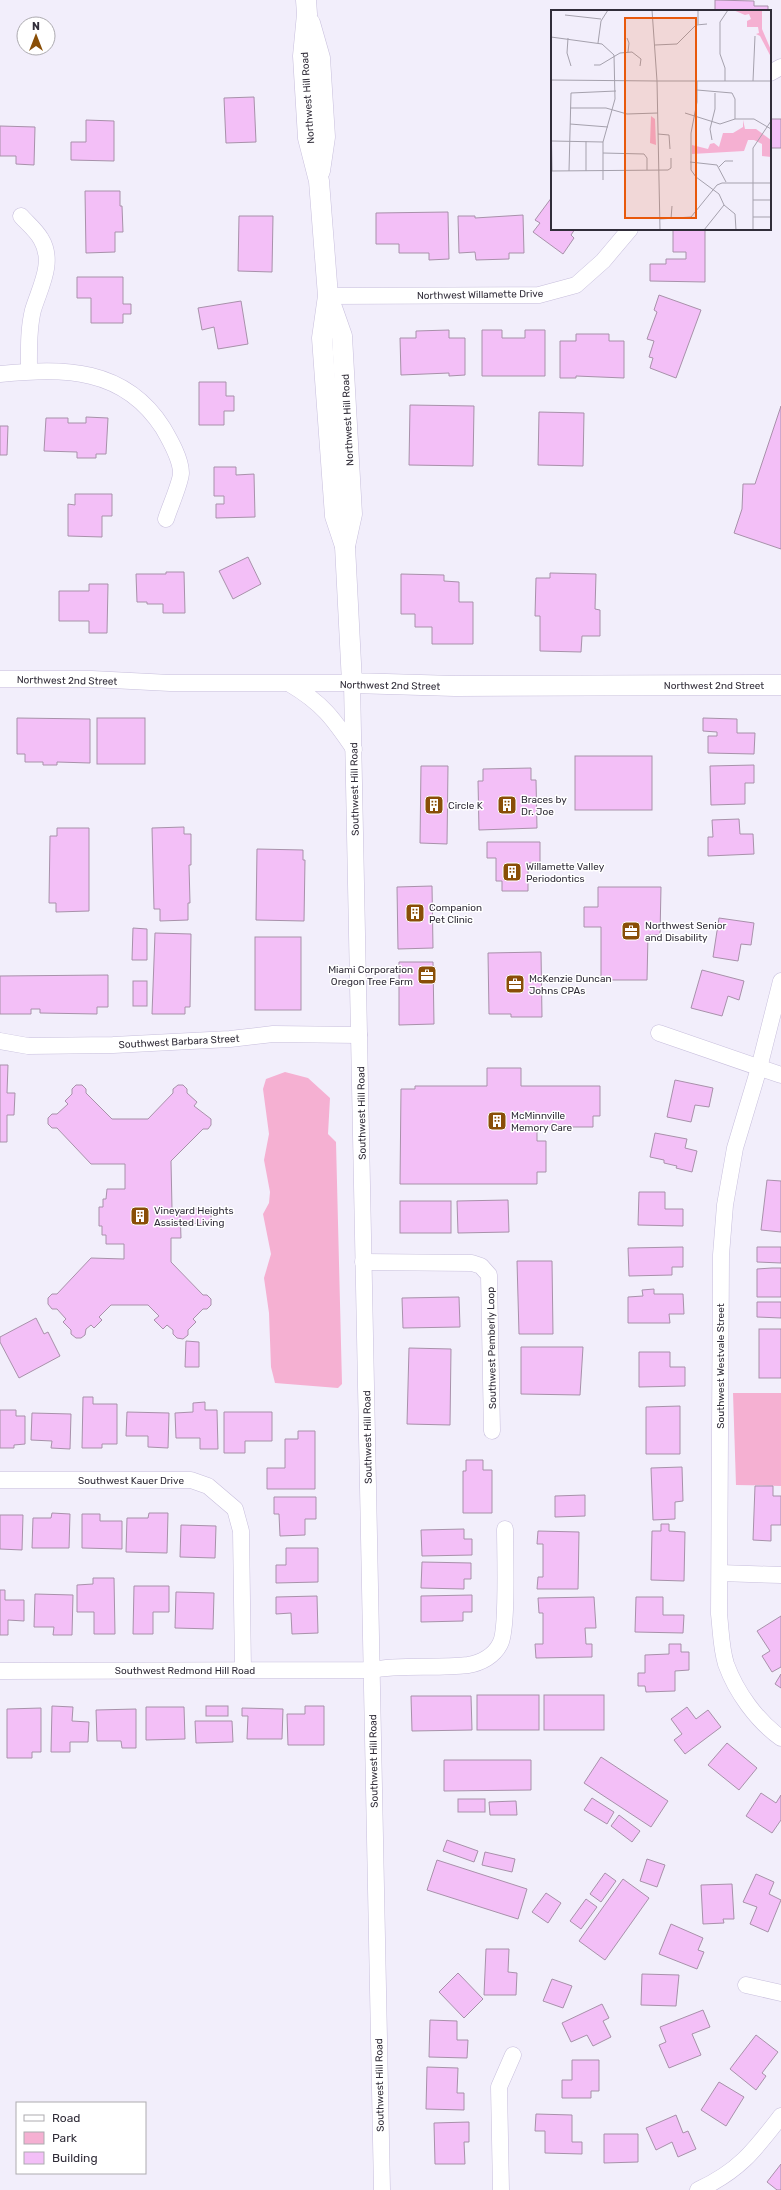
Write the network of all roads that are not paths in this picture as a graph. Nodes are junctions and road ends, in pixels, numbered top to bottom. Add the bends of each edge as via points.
1 (307, 7) edge
2 (781, 67) edge
3 (771, 72) edge
4 (21, 216) dead end
5 (629, 230) edge
6 (328, 296) junction
7 (29, 371) junction
8 (0, 374) edge
9 (166, 520) dead end
10 (0, 679) edge
11 (289, 683) junction
12 (352, 683) junction
13 (781, 685) edge
14 (354, 748) junction
15 (781, 981) edge
16 (660, 1033) dead end
17 (359, 1035) junction
18 (0, 1041) edge
19 (759, 1068) junction
20 (781, 1075) edge
21 (363, 1262) junction
22 (492, 1431) dead end
23 (0, 1480) edge
24 (505, 1529) dead end
25 (720, 1573) junction
26 (781, 1575) edge
27 (243, 1670) junction
28 (371, 1670) junction
29 (0, 1671) edge
30 (781, 1738) edge
31 (746, 1985) dead end
32 (781, 1993) edge
33 (513, 2055) dead end
34 (781, 2116) edge
35 (382, 2190) edge
36 (501, 2190) edge
37 (698, 2190) edge

1 - 6 main road, Northwest Hill Road via 320,58 325,137 319,181
2 - 3 street
4 - 7 street via 41,238 47,264 33,311 29,337
5 - 6 street, Northwest Willamette Drive via 603,262 576,285 540,295
6 - 12 main road, Northwest Hill Road via 342,336 352,514 345,546
7 - 8 street
7 - 9 street via 73,372 104,378 135,397 157,420 173,444 181,473
10 - 11 street, Northwest 2nd Street
11 - 12 street, Northwest 2nd Street
11 - 14 street via 312,697
12 - 13 main road, Northwest 2nd Street via 456,686
12 - 14 street, Southwest Hill Road
14 - 17 street, Southwest Hill Road
15 - 19 street, Southwest Westvale Street
16 - 19 street
17 - 18 street, Southwest Barbara Street via 273,1034 230,1039 113,1045 28,1046
17 - 21 street, Southwest Hill Road
19 - 20 street
19 - 25 street, Southwest Westvale Street via 735,1148 725,1205 721,1256
21 - 22 street, Southwest Pemberly Loop via 472,1263 482,1266 489,1274
21 - 28 street, Southwest Hill Road
23 - 27 street, Southwest Kauer Drive via 191,1480 208,1486 235,1509 241,1531
24 - 28 street via 504,1626 501,1644 488,1659 469,1665 392,1666
25 - 26 street
25 - 30 street, Southwest Westvale Street via 719,1614 726,1663 752,1710
27 - 28 street, Southwest Redmond Hill Road
27 - 29 street, Southwest Redmond Hill Road
28 - 35 street, Southwest Hill Road
31 - 32 street
33 - 36 street via 499,2087
34 - 37 street via 750,2156 720,2180

